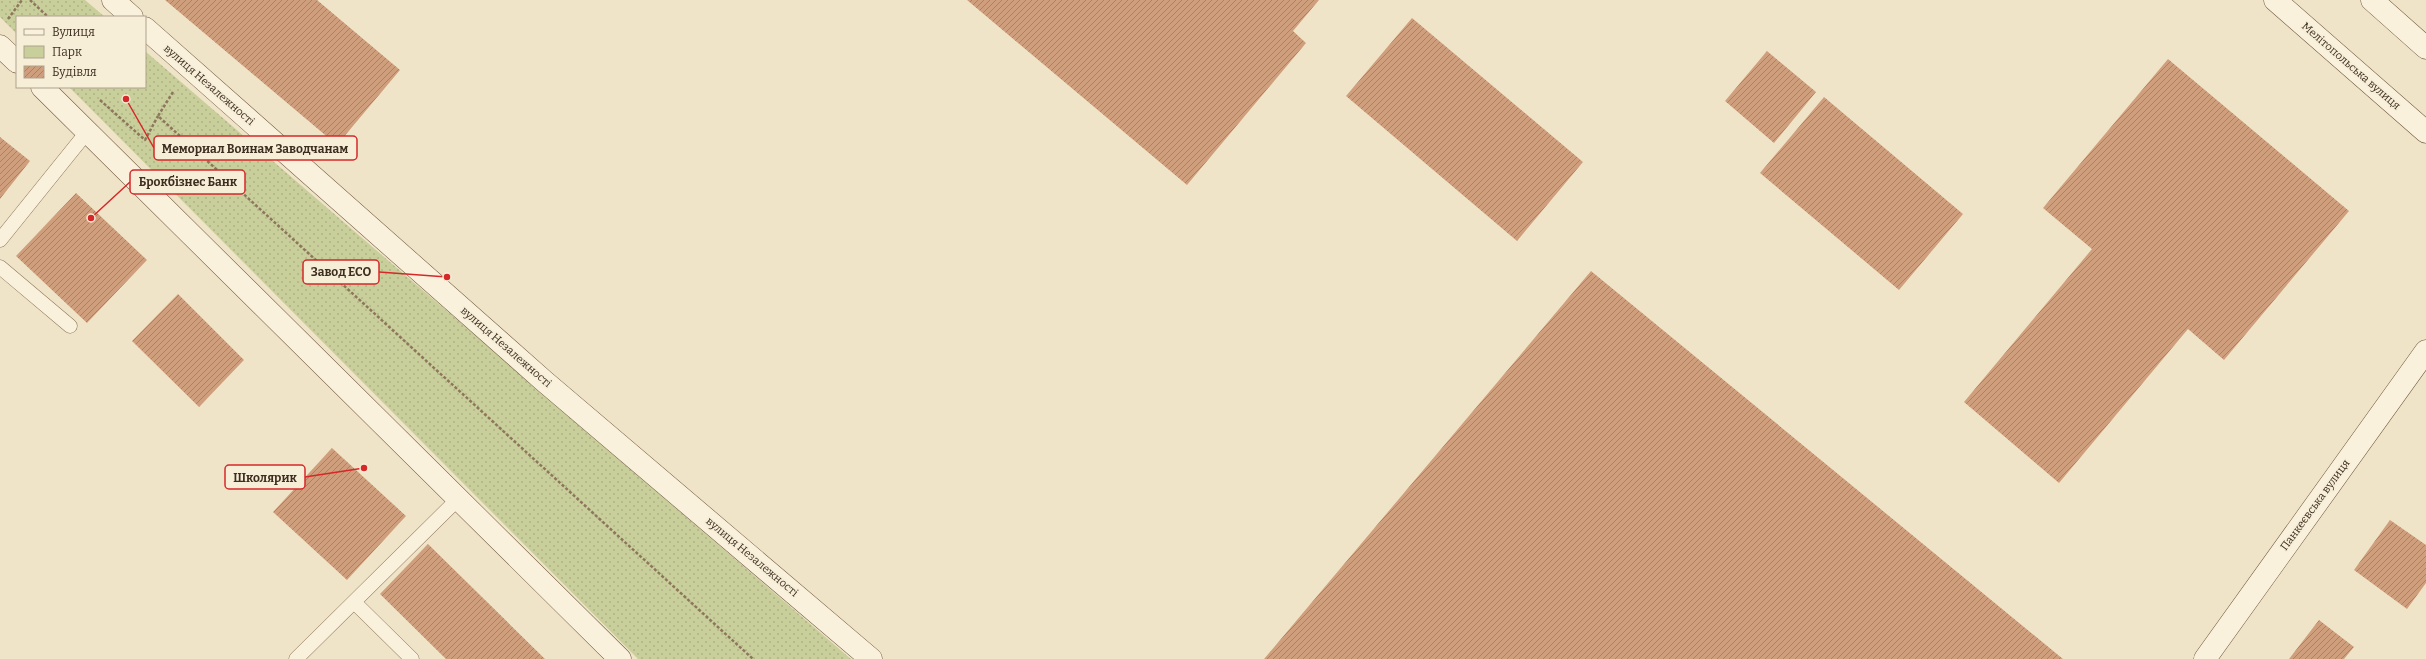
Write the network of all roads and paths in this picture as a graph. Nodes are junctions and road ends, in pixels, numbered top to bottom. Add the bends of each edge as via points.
1 (22, 0) edge
2 (30, 0) edge
3 (113, 0) edge
4 (2275, 0) edge
5 (2372, 0) edge
6 (47, 16) edge
7 (131, 16) edge
8 (7, 20) dead end
9 (146, 29) edge
10 (0, 46) edge
11 (2426, 48) edge
12 (16, 61) edge
13 (167, 87) dead end
14 (43, 88) edge
15 (94, 95) dead end
16 (158, 116) junction
17 (87, 132) junction
18 (2426, 132) edge
19 (0, 240) edge
20 (0, 267) edge
21 (70, 326) dead end
22 (2426, 351) edge
23 (458, 499) junction
24 (354, 602) junction
25 (296, 659) edge
26 (412, 659) edge
27 (620, 659) edge
28 (753, 659) edge
29 (872, 659) edge
30 (2205, 659) edge

1 - 8 path
2 - 6 path
3 - 7 street
4 - 18 street, Мелітопольська вулиця
5 - 11 street
9 - 29 street, вулиця Незалежності via 538,376
10 - 12 street
13 - 16 path via 173,92
14 - 17 street
15 - 16 path via 145,140
16 - 28 path
17 - 19 lane
17 - 23 street
20 - 21 lane
22 - 30 street, Панкеєвська вулиця
23 - 24 lane
23 - 27 street
24 - 25 lane
24 - 26 lane

